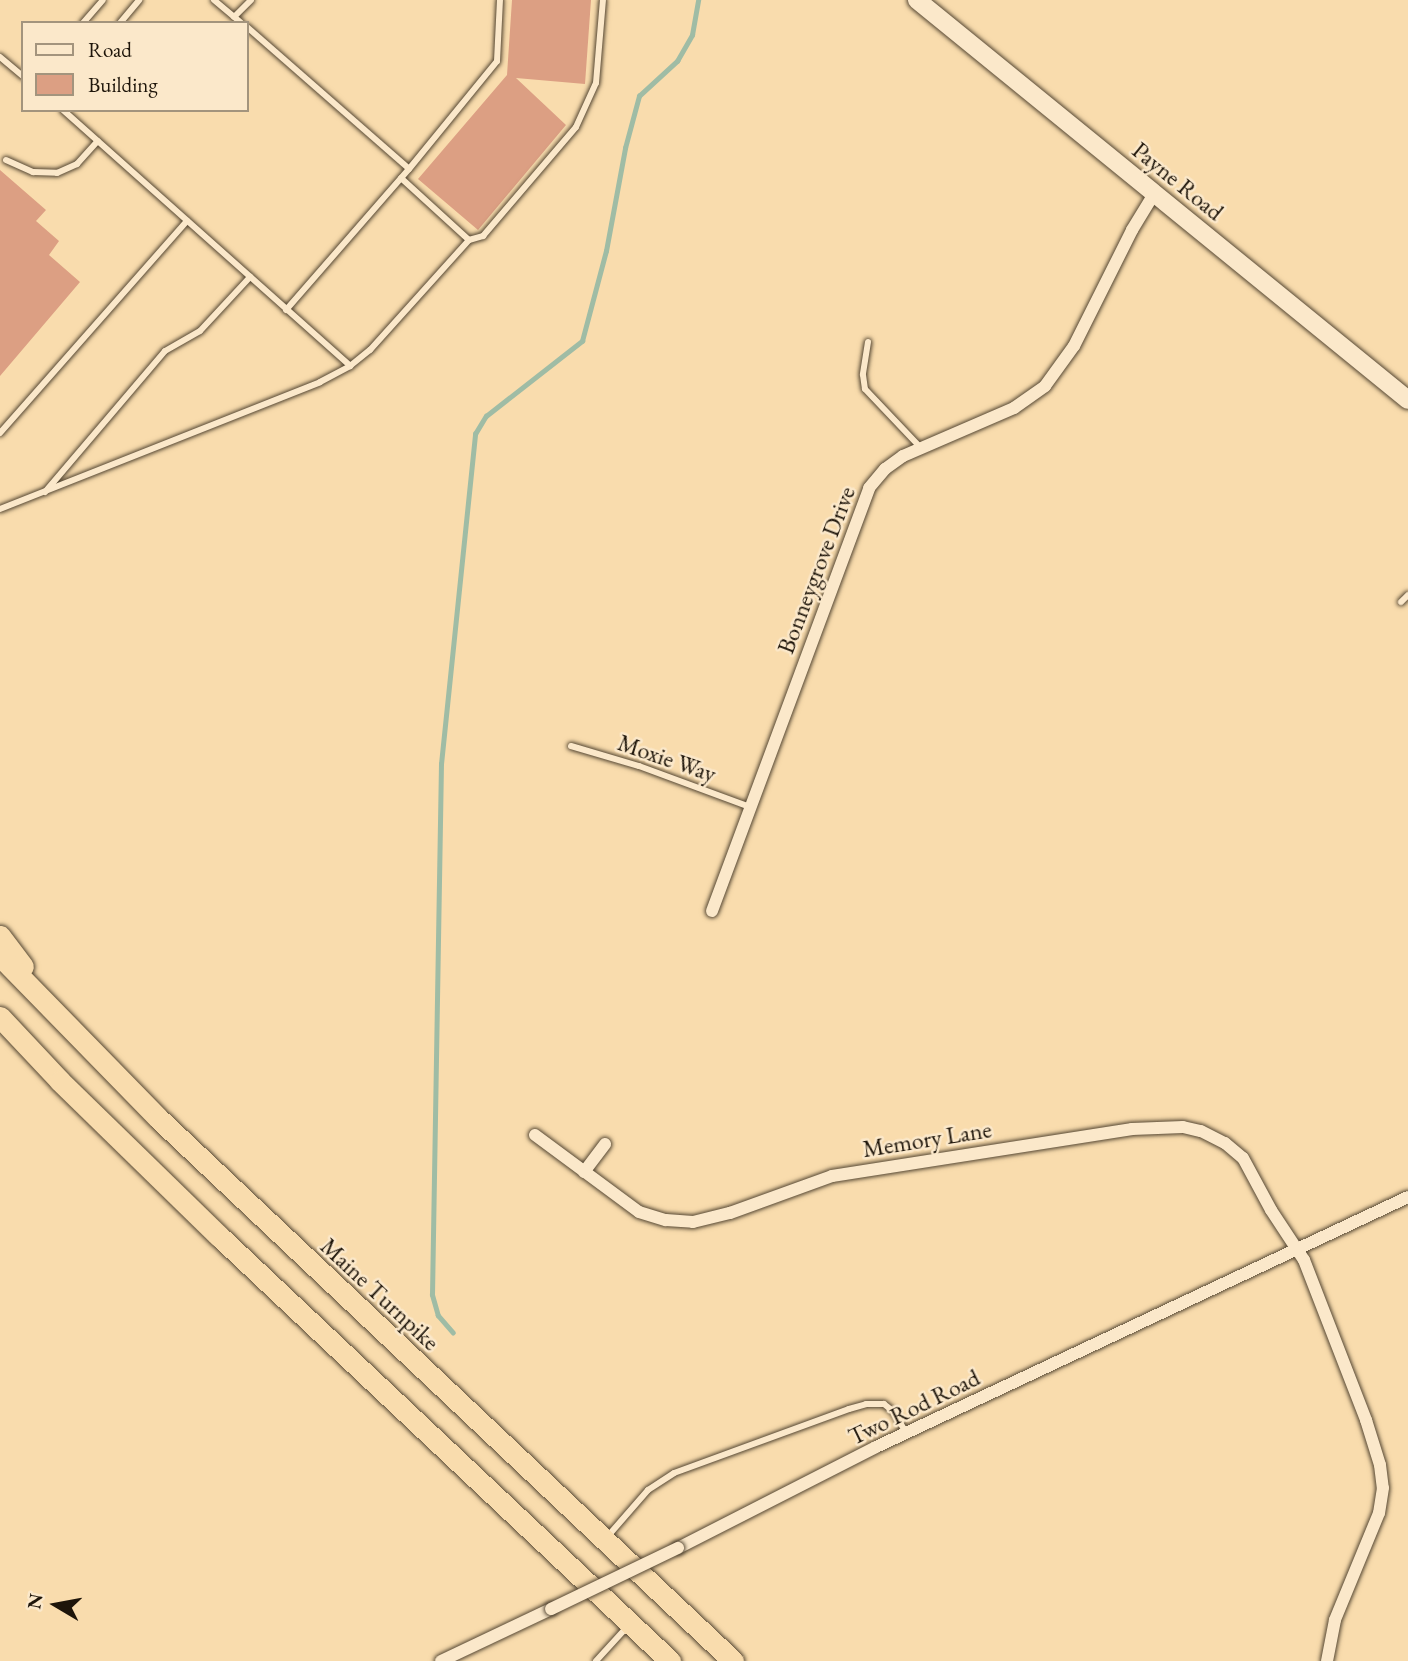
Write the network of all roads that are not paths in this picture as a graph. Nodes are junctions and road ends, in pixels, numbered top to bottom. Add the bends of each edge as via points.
1 (103, 0) edge
2 (139, 0) edge
3 (214, 0) edge
4 (251, 0) edge
5 (500, 0) edge
6 (603, 0) edge
7 (917, 0) edge
8 (234, 17) junction
9 (85, 21) edge
10 (122, 21) edge
11 (239, 21) edge
12 (248, 28) edge
13 (0, 57) edge
14 (21, 74) edge
15 (65, 112) edge
16 (98, 141) junction
17 (6, 160) dead end
18 (409, 169) junction
19 (401, 178) junction
20 (1154, 194) junction
21 (187, 221) junction
22 (469, 240) junction
23 (250, 277) junction
24 (286, 310) junction
25 (868, 342) dead end
26 (350, 366) junction
27 (1408, 400) edge
28 (0, 433) edge
29 (920, 447) junction
30 (44, 493) junction
31 (0, 509) edge
32 (1408, 595) edge
33 (1401, 602) dead end
34 (571, 746) dead end
35 (750, 807) junction
36 (712, 911) dead end
37 (0, 936) edge
38 (0, 956) edge
39 (0, 1017) edge
40 (80, 1040) junction
41 (535, 1135) dead end
42 (605, 1144) dead end
43 (584, 1172) junction
44 (1408, 1197) edge
45 (1297, 1250) junction
46 (906, 1433) junction
47 (605, 1541) junction
48 (630, 1623) junction
49 (441, 1661) edge
50 (596, 1661) edge
51 (670, 1661) edge
52 (733, 1661) edge
53 (1327, 1661) edge

1 - 9 lane
2 - 10 lane
3 - 8 lane
4 - 8 lane
5 - 18 lane via 497,61
6 - 22 lane via 596,83 576,127 483,236
7 - 20 main road, Payne Road
8 - 11 lane
12 - 18 lane
13 - 14 lane
15 - 16 lane
16 - 17 lane via 77,164 57,173 33,173
16 - 21 lane
18 - 19 lane
19 - 22 lane
19 - 24 lane
20 - 27 main road, Payne Road
20 - 29 street, Bonneygrove Drive via 1074,346 1045,386 1014,408
21 - 23 lane
21 - 28 lane
22 - 26 lane via 370,350
23 - 24 lane
23 - 30 lane via 200,331 164,351
24 - 26 lane
25 - 29 lane via 865,388
26 - 30 lane
29 - 35 street, Bonneygrove Drive via 885,469 866,496
30 - 31 lane
32 - 33 lane
34 - 35 lane, Moxie Way
35 - 36 street, Bonneygrove Drive
37 - 40 highway
38 - 40 highway, Maine Turnpike
39 - 48 highway via 219,1236
40 - 47 highway, Maine Turnpike
41 - 43 street, Memory Lane
42 - 43 street
43 - 45 street, Memory Lane via 639,1212 693,1222 832,1176 1174,1126 1213,1136 1243,1158
44 - 45 street, Two Rod Road
45 - 46 street, Two Rod Road
45 - 53 street, Memory Lane via 1366,1420 1383,1488 1374,1526 1332,1629
46 - 47 lane via 890,1407 866,1404 714,1457 674,1473 648,1490
46 - 49 street, Two Rod Road, bridge
47 - 52 highway, Maine Turnpike
48 - 50 lane
48 - 51 highway

